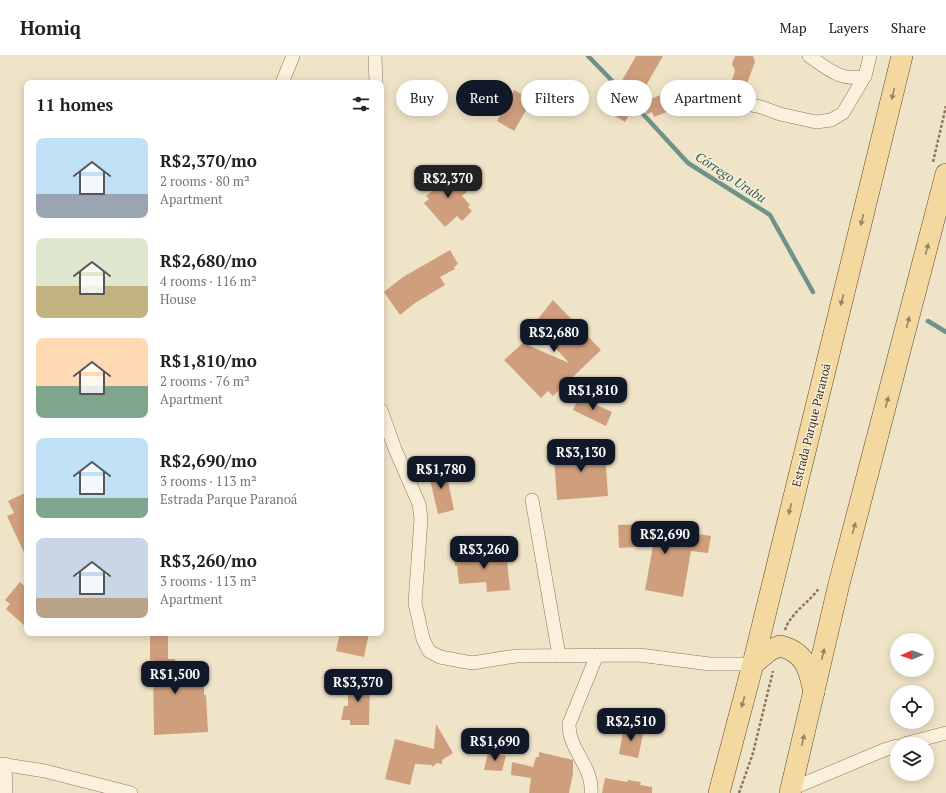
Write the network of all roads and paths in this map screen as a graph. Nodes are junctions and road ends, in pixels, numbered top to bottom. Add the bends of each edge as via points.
1 (293, 56) edge
2 (375, 56) edge
3 (809, 56) edge
4 (870, 56) edge
5 (902, 56) edge
6 (865, 76) junction
7 (283, 80) edge
8 (376, 80) edge
9 (756, 106) edge
10 (946, 174) edge
11 (384, 418) edge
12 (532, 500) dead end
13 (822, 583) dead end
14 (780, 646) junction
15 (597, 655) junction
16 (559, 656) junction
17 (753, 664) junction
18 (815, 692) junction
19 (946, 733) edge
20 (931, 737) edge
21 (890, 748) edge
22 (2, 764) edge
23 (791, 791) edge
24 (6, 793) edge
25 (131, 793) edge
26 (591, 793) edge
27 (719, 793) edge
28 (740, 793) edge

1 - 7 street
2 - 8 street
3 - 6 street via 843,78
4 - 6 street
5 -> 17 main road, Estrada Parque Paranoá
6 - 9 street via 843,113 832,120 816,122
18 -> 10 main road via 839,584
11 - 16 street via 419,504 421,519 415,603 423,639 429,651 440,657 472,663 516,656
12 - 16 street
13 - 14 path via 814,596 788,620
14 - 17 main road via 770,650
14 - 18 main road via 797,651 810,673
14 - 28 path
15 - 16 street
15 - 17 street via 639,654 710,664
15 - 26 street via 569,724 568,733 586,771 592,787
17 -> 27 main road, Estrada Parque Paranoá
23 -> 18 main road
19 - 20 street
21 - 23 street
22 - 24 street
22 - 25 street via 52,773

